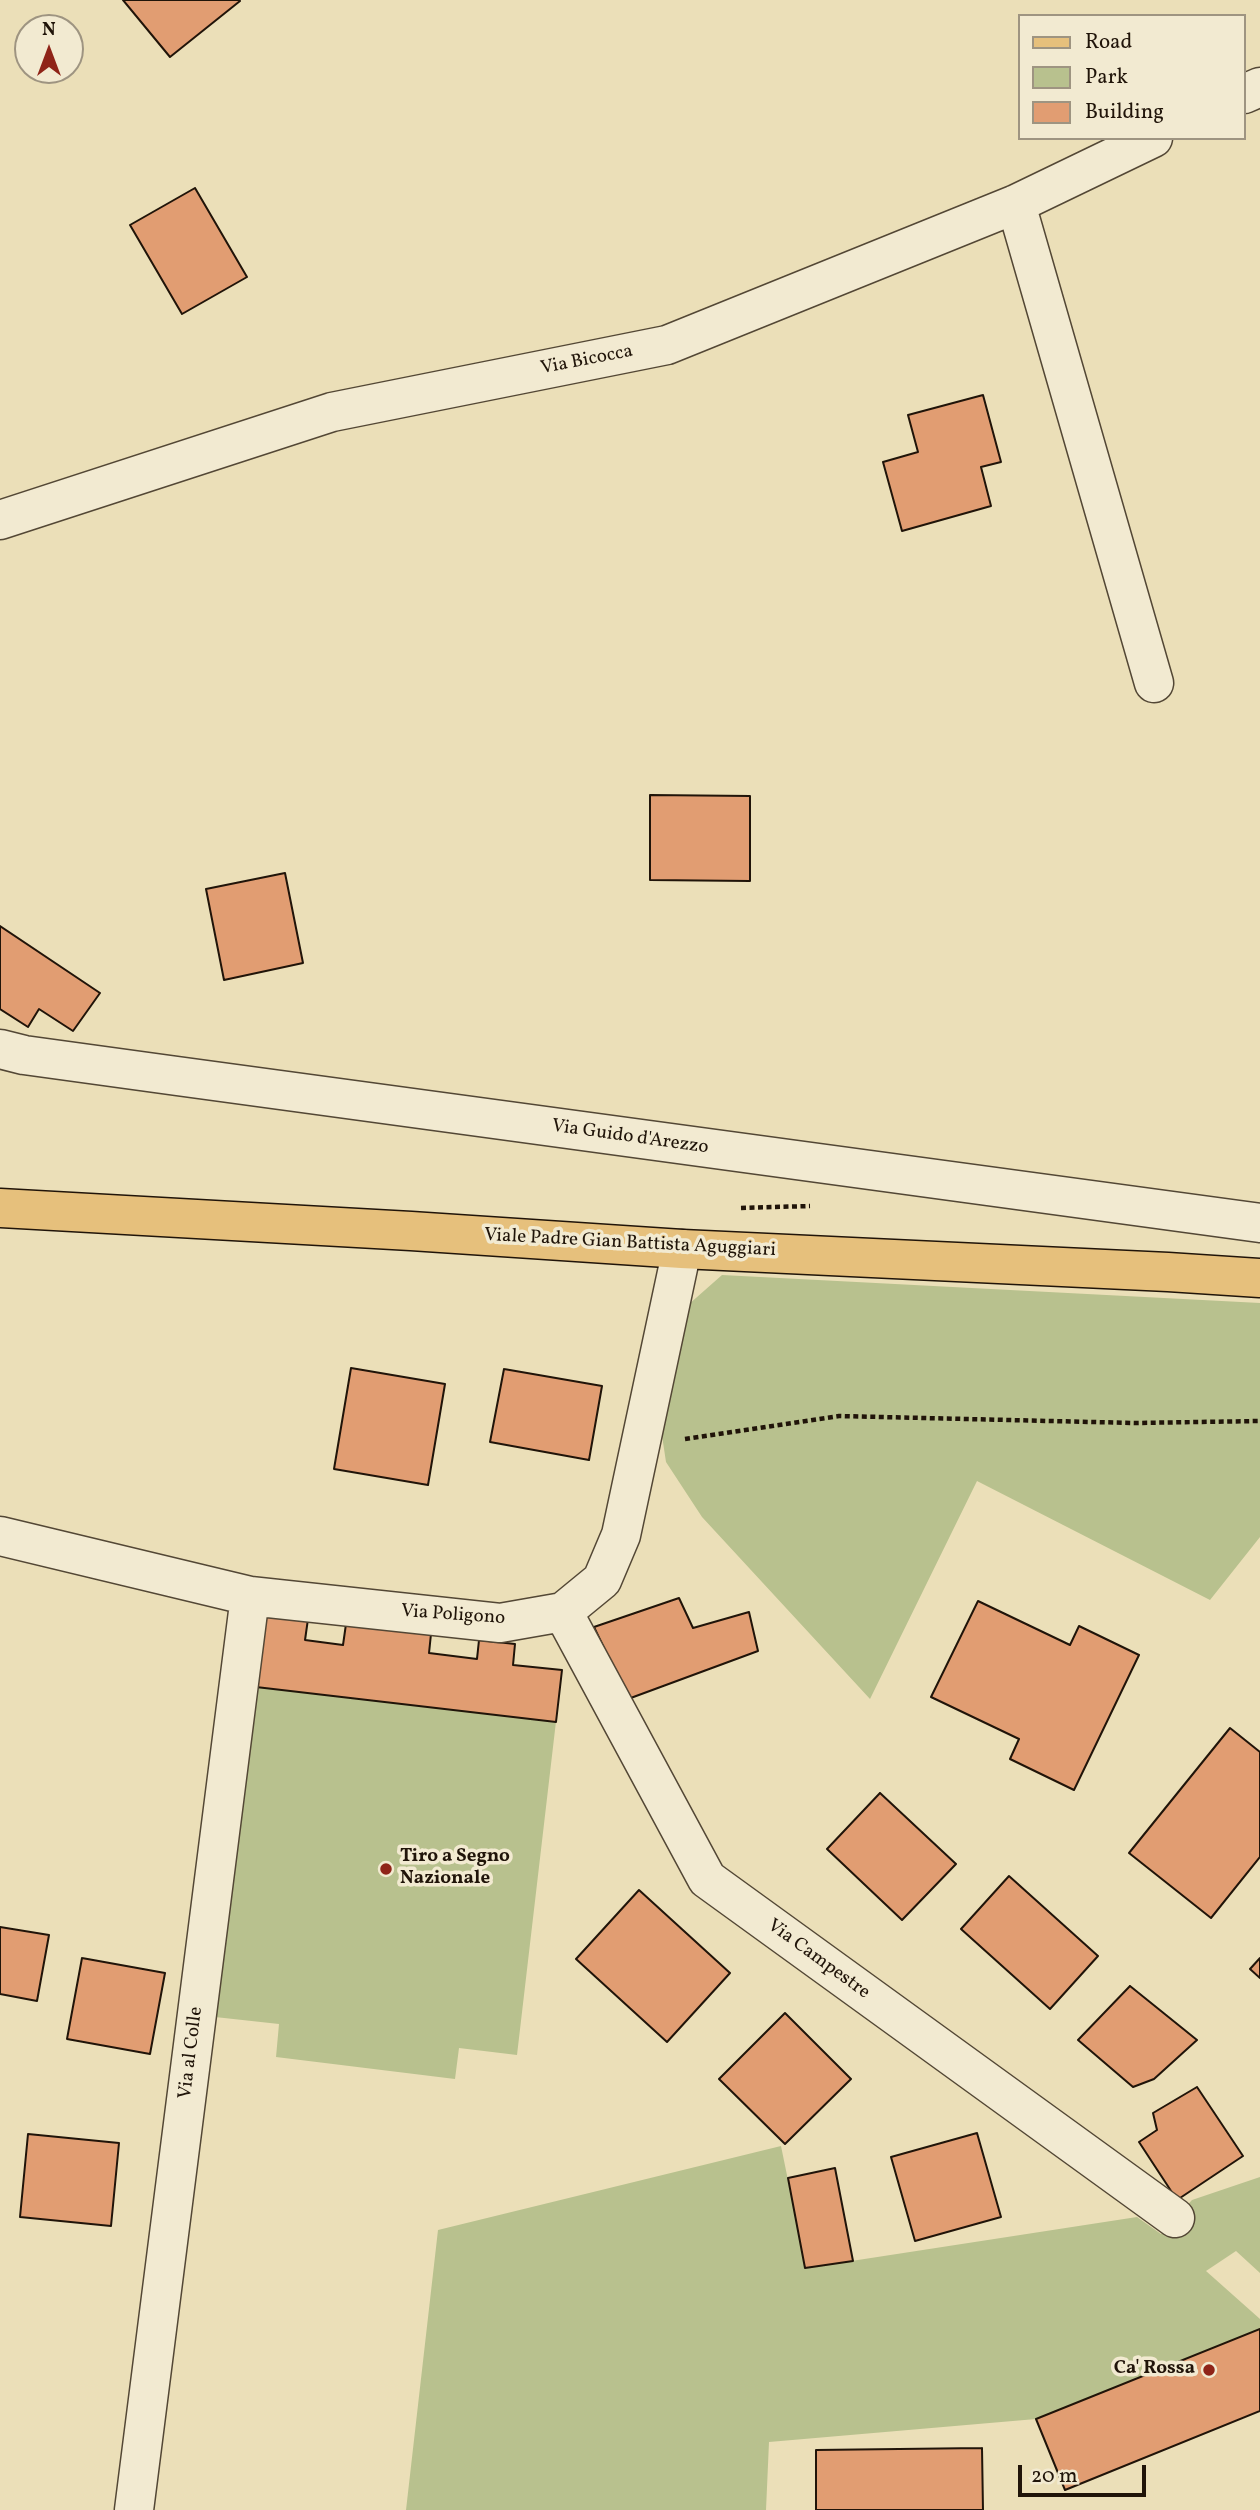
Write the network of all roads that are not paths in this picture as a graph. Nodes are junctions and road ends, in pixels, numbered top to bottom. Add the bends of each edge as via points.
1 (1149, 140) edge
2 (1016, 204) junction
3 (0, 520) edge
4 (1154, 683) dead end
5 (0, 1049) edge
6 (0, 1208) edge
7 (1260, 1223) edge
8 (682, 1249) junction
9 (1260, 1279) edge
10 (0, 1536) edge
11 (250, 1596) junction
12 (563, 1612) junction
13 (1175, 2218) dead end
14 (134, 2510) edge

1 - 2 street, Via Bicocca
2 - 3 street, Via Bicocca via 667,345 332,412
2 - 4 street
5 - 7 street, Via Guido d'Arezzo
6 - 8 main road, Viale Padre Gian Battista Aguggiari
8 - 9 main road, Viale Padre Gian Battista Aguggiari
8 - 12 street, Via Poligono via 621,1535 602,1580
10 - 11 street, Via Poligono
11 - 12 street, Via Poligono via 500,1623
11 - 14 street, Via al Colle
12 - 13 street, Via Campestre via 707,1880

